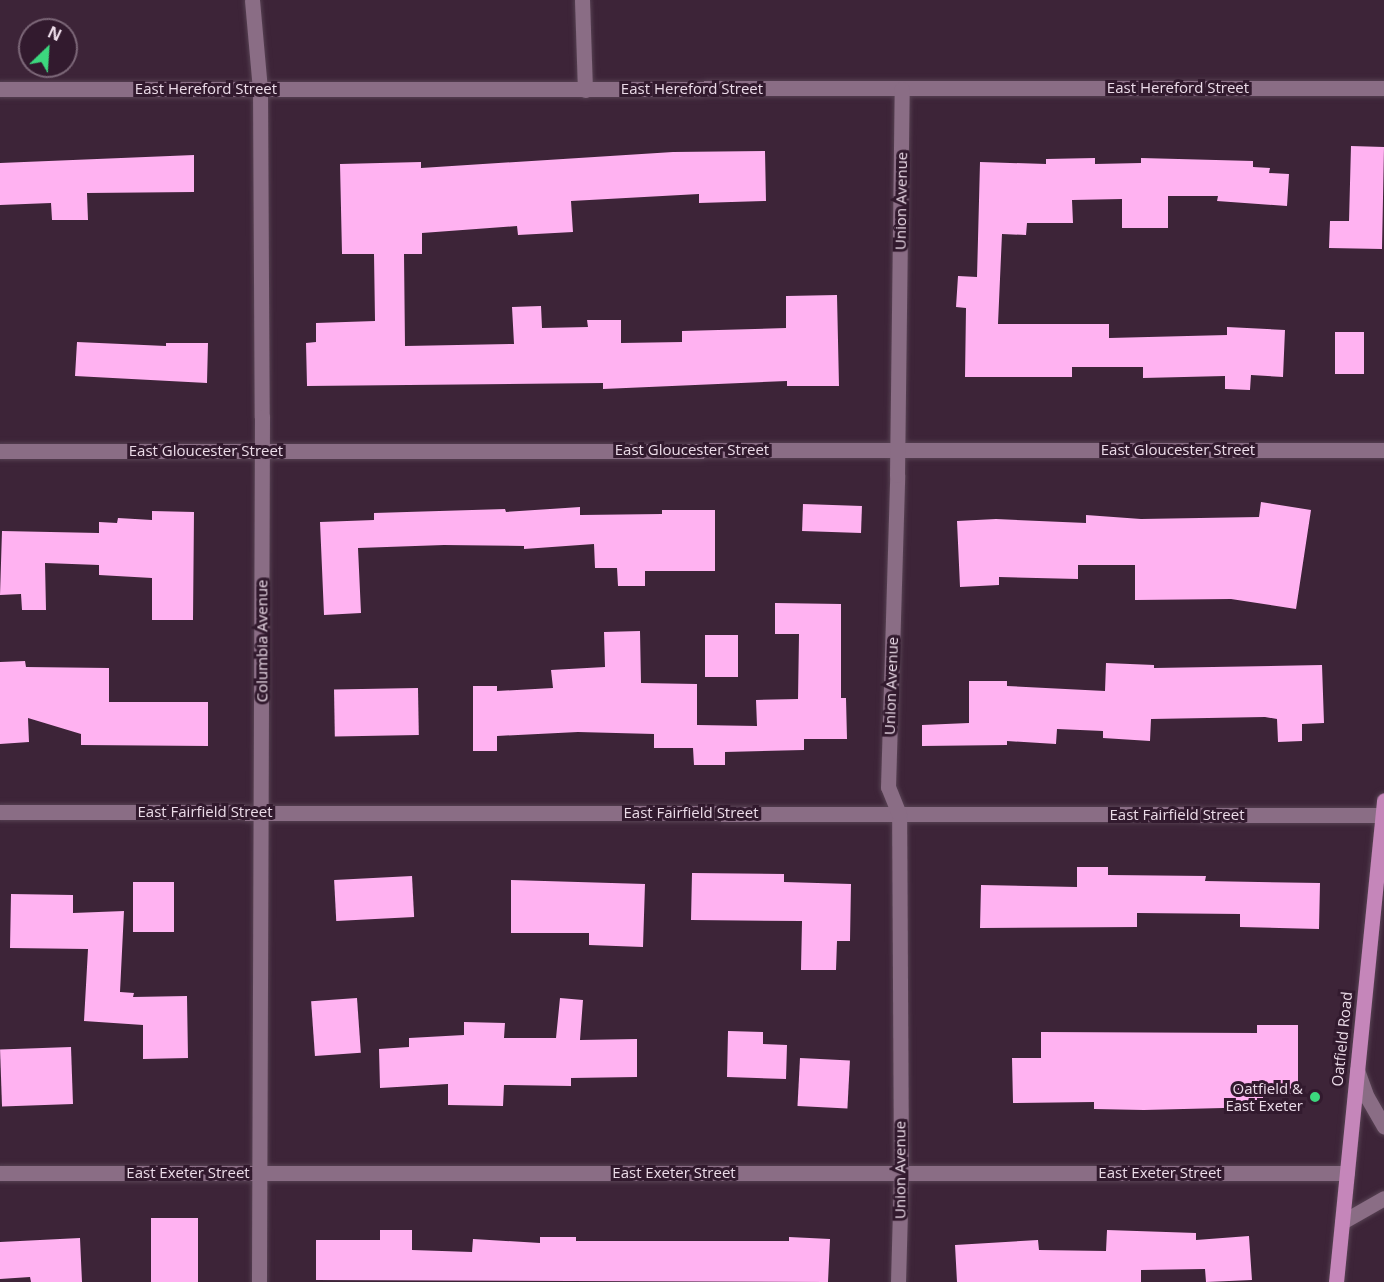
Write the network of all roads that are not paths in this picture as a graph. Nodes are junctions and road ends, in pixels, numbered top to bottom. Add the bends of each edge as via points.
1 (252, 0) edge
2 (582, 0) edge
3 (1384, 88) edge
4 (0, 89) edge
5 (260, 89) junction
6 (903, 89) junction
7 (585, 90) junction
8 (897, 450) junction
9 (1384, 450) edge
10 (0, 451) edge
11 (262, 451) junction
12 (1383, 808) edge
13 (0, 812) edge
14 (262, 812) junction
15 (899, 814) junction
16 (1357, 1070) junction
17 (1384, 1126) edge
18 (0, 1173) edge
19 (901, 1173) junction
20 (1347, 1173) junction
21 (258, 1174) junction
22 (1384, 1198) edge
23 (1342, 1222) junction
24 (259, 1282) edge
25 (898, 1282) edge
26 (1336, 1282) edge

1 - 5 street, Columbia Avenue
2 - 7 street
3 - 6 street, East Hereford Street
4 - 5 street, East Hereford Street
5 - 7 street, East Hereford Street
5 - 11 street, Columbia Avenue
6 - 7 street, East Hereford Street
6 - 8 street, Union Avenue
8 - 9 street, East Gloucester Street
8 - 11 street, East Gloucester Street
8 - 15 street, Union Avenue via 888,787
10 - 11 street, East Gloucester Street
11 - 14 street, Columbia Avenue
12 - 15 street, East Fairfield Street
12 - 16 main road, Oatfield Road
13 - 14 street, East Fairfield Street
14 - 15 street, East Fairfield Street
14 - 21 street, Columbia Avenue
15 - 19 street, Union Avenue
16 - 17 street
16 - 20 main road, Oatfield Road
18 - 21 street, East Exeter Street
19 - 20 street, East Exeter Street
19 - 21 street, East Exeter Street
19 - 25 street, Union Avenue
20 - 23 main road, Oatfield Road
21 - 24 street, Columbia Avenue
22 - 23 street
23 - 26 main road, Oatfield Road

